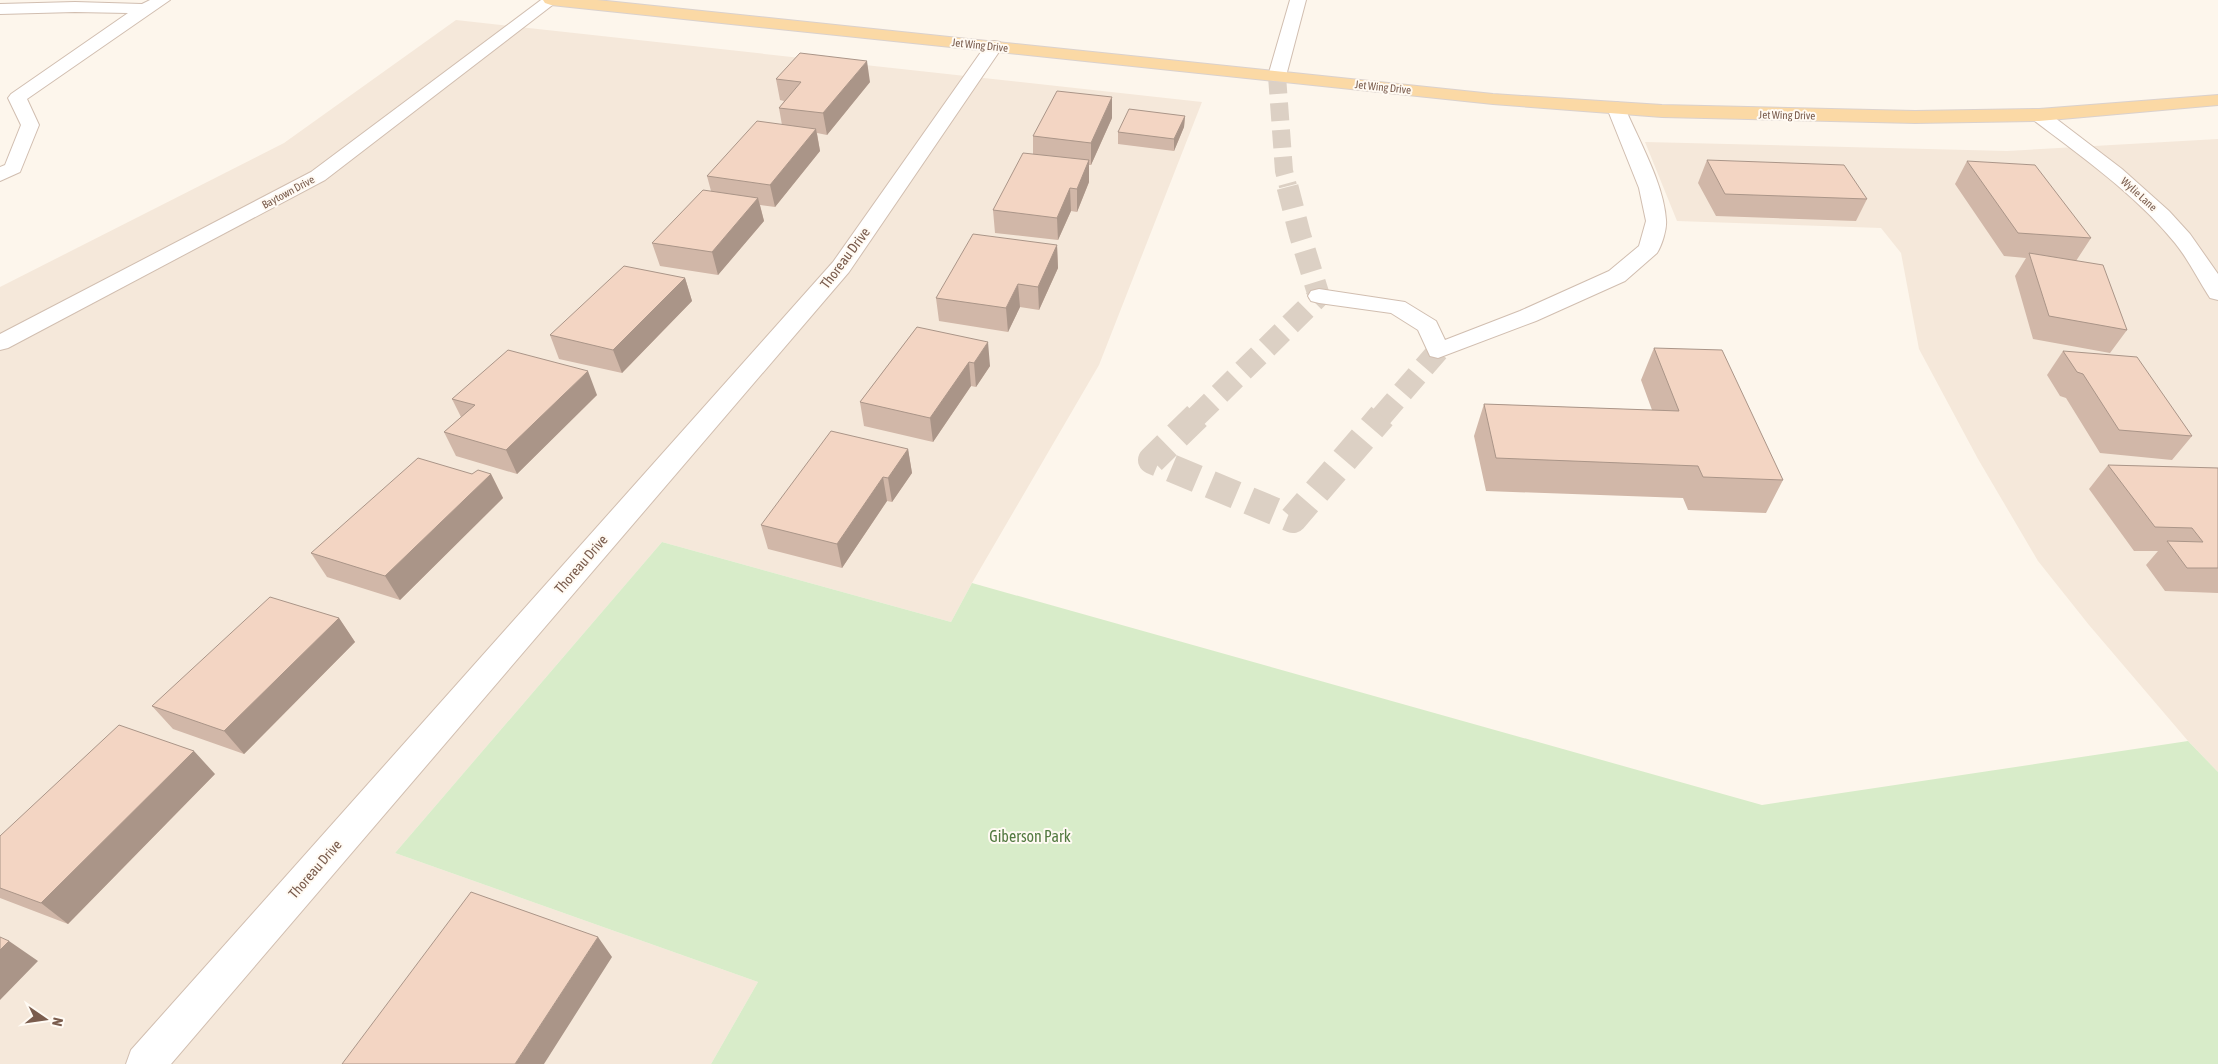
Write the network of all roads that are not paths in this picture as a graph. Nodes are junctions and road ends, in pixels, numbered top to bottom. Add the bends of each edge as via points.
1 (162, 0) edge
2 (551, 0) edge
3 (1298, 0) edge
4 (0, 9) edge
5 (144, 10) junction
6 (994, 46) junction
7 (1277, 76) junction
8 (8, 100) edge
9 (2218, 100) edge
10 (1616, 108) junction
11 (2039, 114) junction
12 (0, 175) edge
13 (2218, 293) edge
14 (1319, 296) dead end
15 (0, 343) edge
16 (145, 1064) edge

1 - 5 street
2 - 6 main road, Jet Wing Drive
2 - 15 street, Baytown Drive via 318,176
3 - 7 street
4 - 5 street via 75,6
5 - 8 street
6 - 7 main road, Jet Wing Drive
6 - 16 street, Thoreau Drive via 841,267
7 - 10 main road, Jet Wing Drive via 1493,99
8 - 12 street via 30,125 13,168
9 - 11 main road, Jet Wing Drive
10 - 11 main road, Jet Wing Drive via 1915,117
10 - 14 street via 1649,188 1656,221 1649,248 1616,276 1528,316 1438,351 1428,326 1397,307
11 - 13 street, Wylie Lane via 2129,183 2167,219 2194,252

